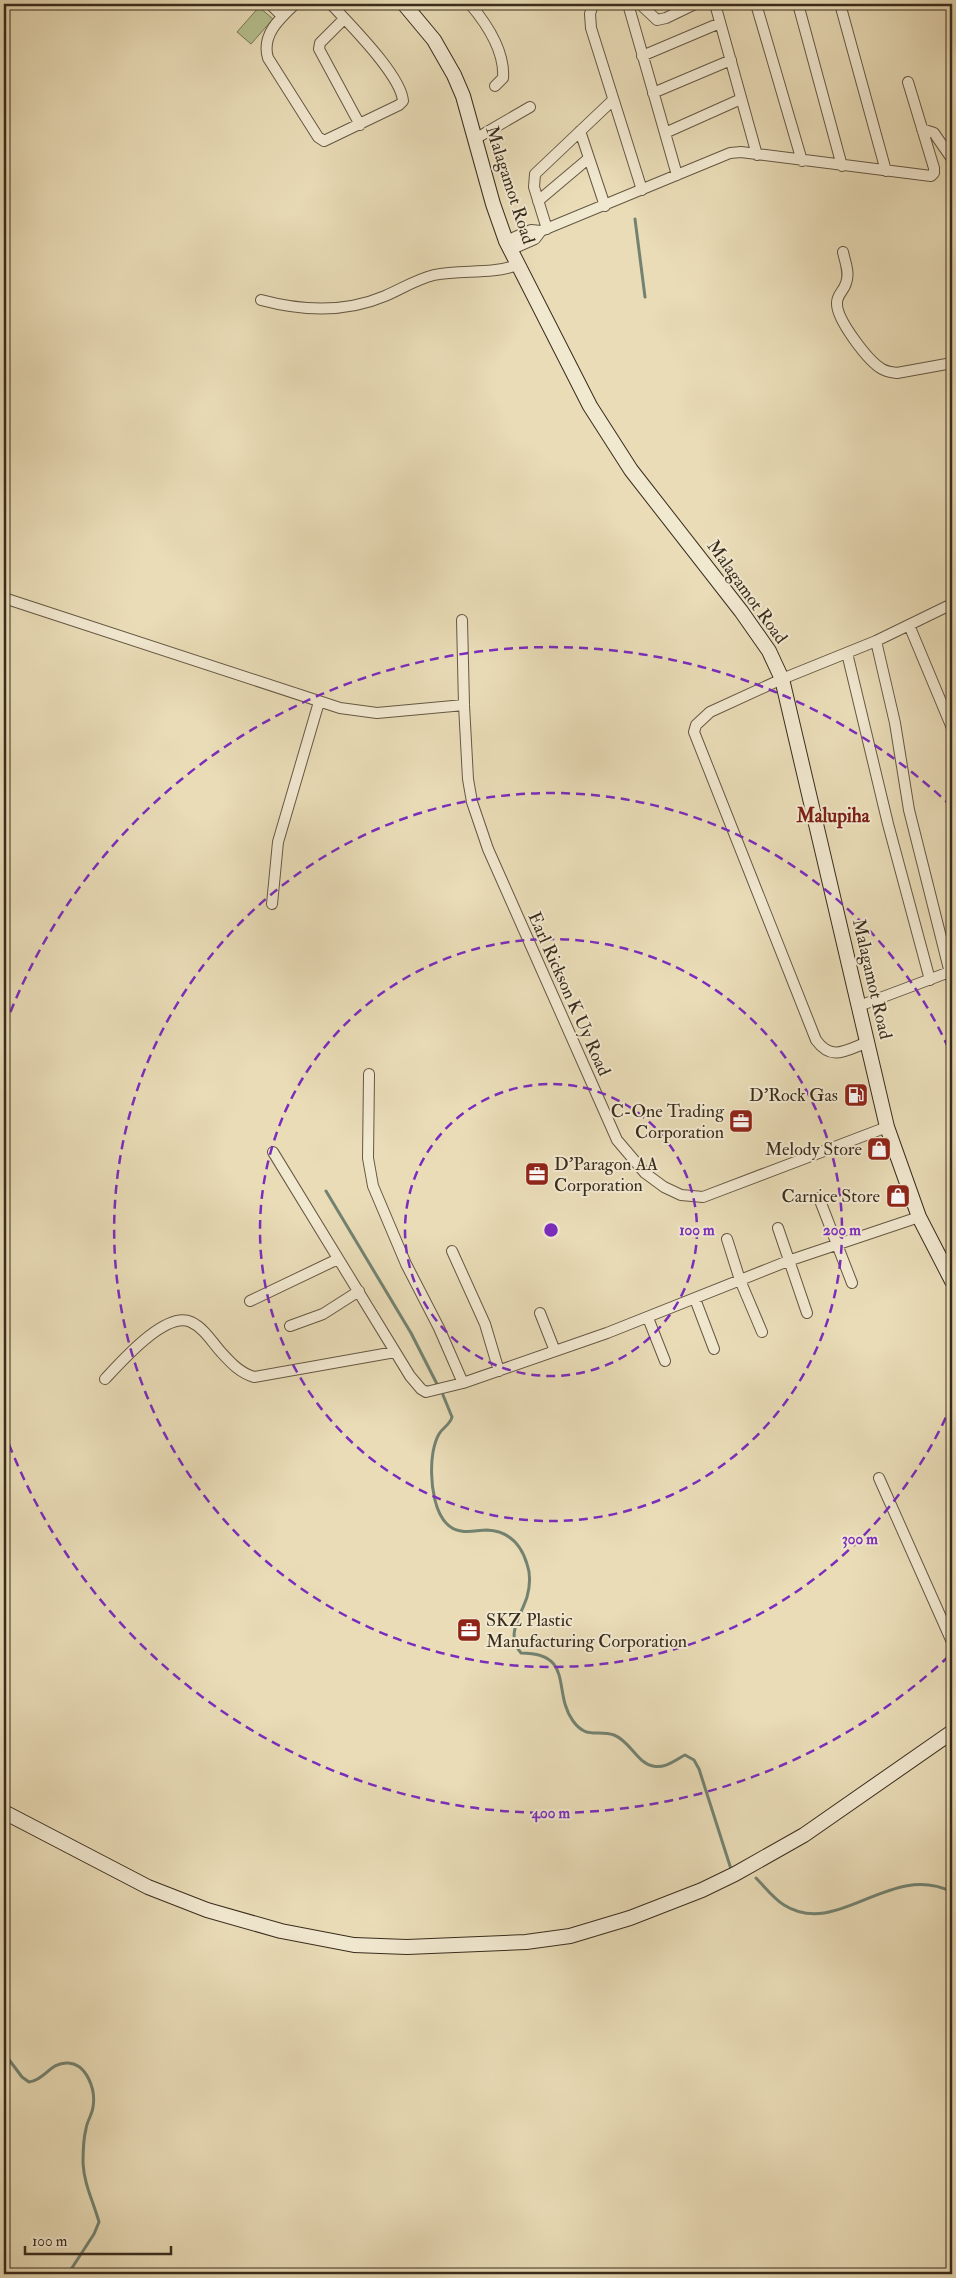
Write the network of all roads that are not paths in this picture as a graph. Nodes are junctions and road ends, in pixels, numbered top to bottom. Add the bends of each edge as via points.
1 (270, 4) edge
2 (295, 4) edge
3 (331, 4) edge
4 (404, 4) edge
5 (470, 4) edge
6 (593, 4) edge
7 (628, 4) edge
8 (640, 4) edge
9 (695, 4) edge
10 (714, 4) edge
11 (756, 4) edge
12 (798, 4) edge
13 (840, 4) edge
14 (282, 16) junction
15 (344, 19) junction
16 (720, 23) junction
17 (642, 56) junction
18 (730, 60) junction
19 (908, 82) dead end
20 (495, 86) dead end
21 (654, 93) junction
22 (741, 99) junction
23 (613, 100) junction
24 (530, 107) dead end
25 (360, 125) junction
26 (922, 129) junction
27 (580, 131) junction
28 (665, 133) junction
29 (475, 139) junction
30 (757, 155) junction
31 (589, 158) junction
32 (952, 158) edge
33 (802, 161) junction
34 (842, 166) junction
35 (886, 171) junction
36 (677, 175) junction
37 (642, 190) junction
38 (538, 201) junction
39 (605, 206) junction
40 (544, 230) junction
41 (508, 245) junction
42 (843, 252) dead end
43 (517, 265) junction
44 (261, 300) dead end
45 (952, 362) edge
46 (4, 598) edge
47 (952, 604) edge
48 (462, 620) dead end
49 (909, 625) junction
50 (876, 641) junction
51 (847, 652) junction
52 (782, 679) junction
53 (319, 702) junction
54 (464, 705) junction
55 (952, 728) edge
56 (272, 904) dead end
57 (951, 975) edge
58 (930, 980) junction
59 (860, 1006) junction
60 (868, 1042) junction
61 (369, 1074) dead end
62 (888, 1127) junction
63 (273, 1152) dead end
64 (819, 1198) dead end
65 (919, 1217) junction
66 (778, 1228) dead end
67 (727, 1239) dead end
68 (836, 1244) junction
69 (452, 1250) dead end
70 (338, 1258) junction
71 (788, 1261) junction
72 (740, 1280) junction
73 (952, 1281) edge
74 (852, 1283) dead end
75 (359, 1291) junction
76 (695, 1299) junction
77 (250, 1301) dead end
78 (540, 1313) dead end
79 (807, 1313) dead end
80 (648, 1318) junction
81 (290, 1326) dead end
82 (762, 1332) dead end
83 (714, 1349) dead end
84 (555, 1351) junction
85 (396, 1352) junction
86 (664, 1361) dead end
87 (499, 1371) junction
88 (105, 1379) dead end
89 (463, 1383) junction
90 (879, 1478) dead end
91 (952, 1642) edge
92 (952, 1732) edge
93 (4, 1812) edge

1 - 14 street
2 - 14 street
3 - 15 street
4 - 29 street, Malagamot Road via 444,55 463,96
5 - 20 street via 485,24 501,58 503,78
6 - 23 street via 591,28
7 - 17 street
8 - 9 street via 657,20
10 - 16 street
11 - 33 street
12 - 34 street
13 - 35 street
14 - 25 street via 269,36 268,58 318,137 324,141
15 - 25 street via 320,43 319,49
15 - 25 street via 382,63 403,101
16 - 17 street
16 - 18 street
17 - 21 street
18 - 21 street
18 - 22 street
19 - 26 street
21 - 28 street
22 - 28 street
22 - 30 street
23 - 27 street
23 - 37 street
24 - 29 street
26 - 32 street via 934,132
26 - 35 street via 934,168 933,175
27 - 31 street
27 - 38 street via 535,174
28 - 36 street
29 - 41 street, Malagamot Road
30 - 33 street
30 - 36 street via 730,153
31 - 38 street
31 - 39 street
33 - 34 street
34 - 35 street
36 - 37 street
37 - 39 street
38 - 40 street
39 - 40 street
40 - 41 street via 535,239
41 - 43 street, Malagamot Road
42 - 45 street via 847,280 837,297 839,318 873,360 889,372 897,373
43 - 44 street via 493,271 434,275 353,306 302,308
43 - 52 street, Malagamot Road via 601,424 632,470 742,611 769,651
46 - 53 street
47 - 49 street
48 - 54 street, Earl Rickson K Uy Road
49 - 50 street
49 - 55 street
50 - 51 street
50 - 57 street via 896,723 909,810
51 - 52 street
51 - 58 street
52 - 59 street, Malagamot Road
52 - 60 street via 710,712 701,718 694,732 816,1040 823,1050 831,1053
53 - 54 street via 377,713
53 - 56 street via 278,842
54 - 62 street, Earl Rickson K Uy Road via 472,802 488,849 610,1127 646,1173 674,1193 703,1197
57 - 58 street
58 - 59 street
59 - 60 street, Malagamot Road
60 - 62 street, Malagamot Road
61 - 89 street via 368,1158 373,1186
62 - 65 street, Malagamot Road
63 - 70 street
64 - 68 street
65 - 68 street
65 - 73 street, Malagamot Road
66 - 71 street
67 - 72 street
68 - 71 street
68 - 74 street
69 - 87 street via 485,1324
70 - 75 street
70 - 77 street
71 - 72 street
71 - 79 street
72 - 76 street
72 - 82 street
75 - 81 street via 323,1314
75 - 85 street
76 - 80 street
76 - 83 street
78 - 84 street
80 - 84 street
80 - 86 street
84 - 87 street
85 - 88 street via 254,1376 238,1369 200,1328 184,1320 176,1320 156,1332
85 - 89 street via 410,1376 426,1392
87 - 89 street
90 - 91 street
92 - 93 street via 804,1835 735,1874 630,1918 570,1936 526,1942 406,1947 354,1945 281,1931 207,1910 148,1886

